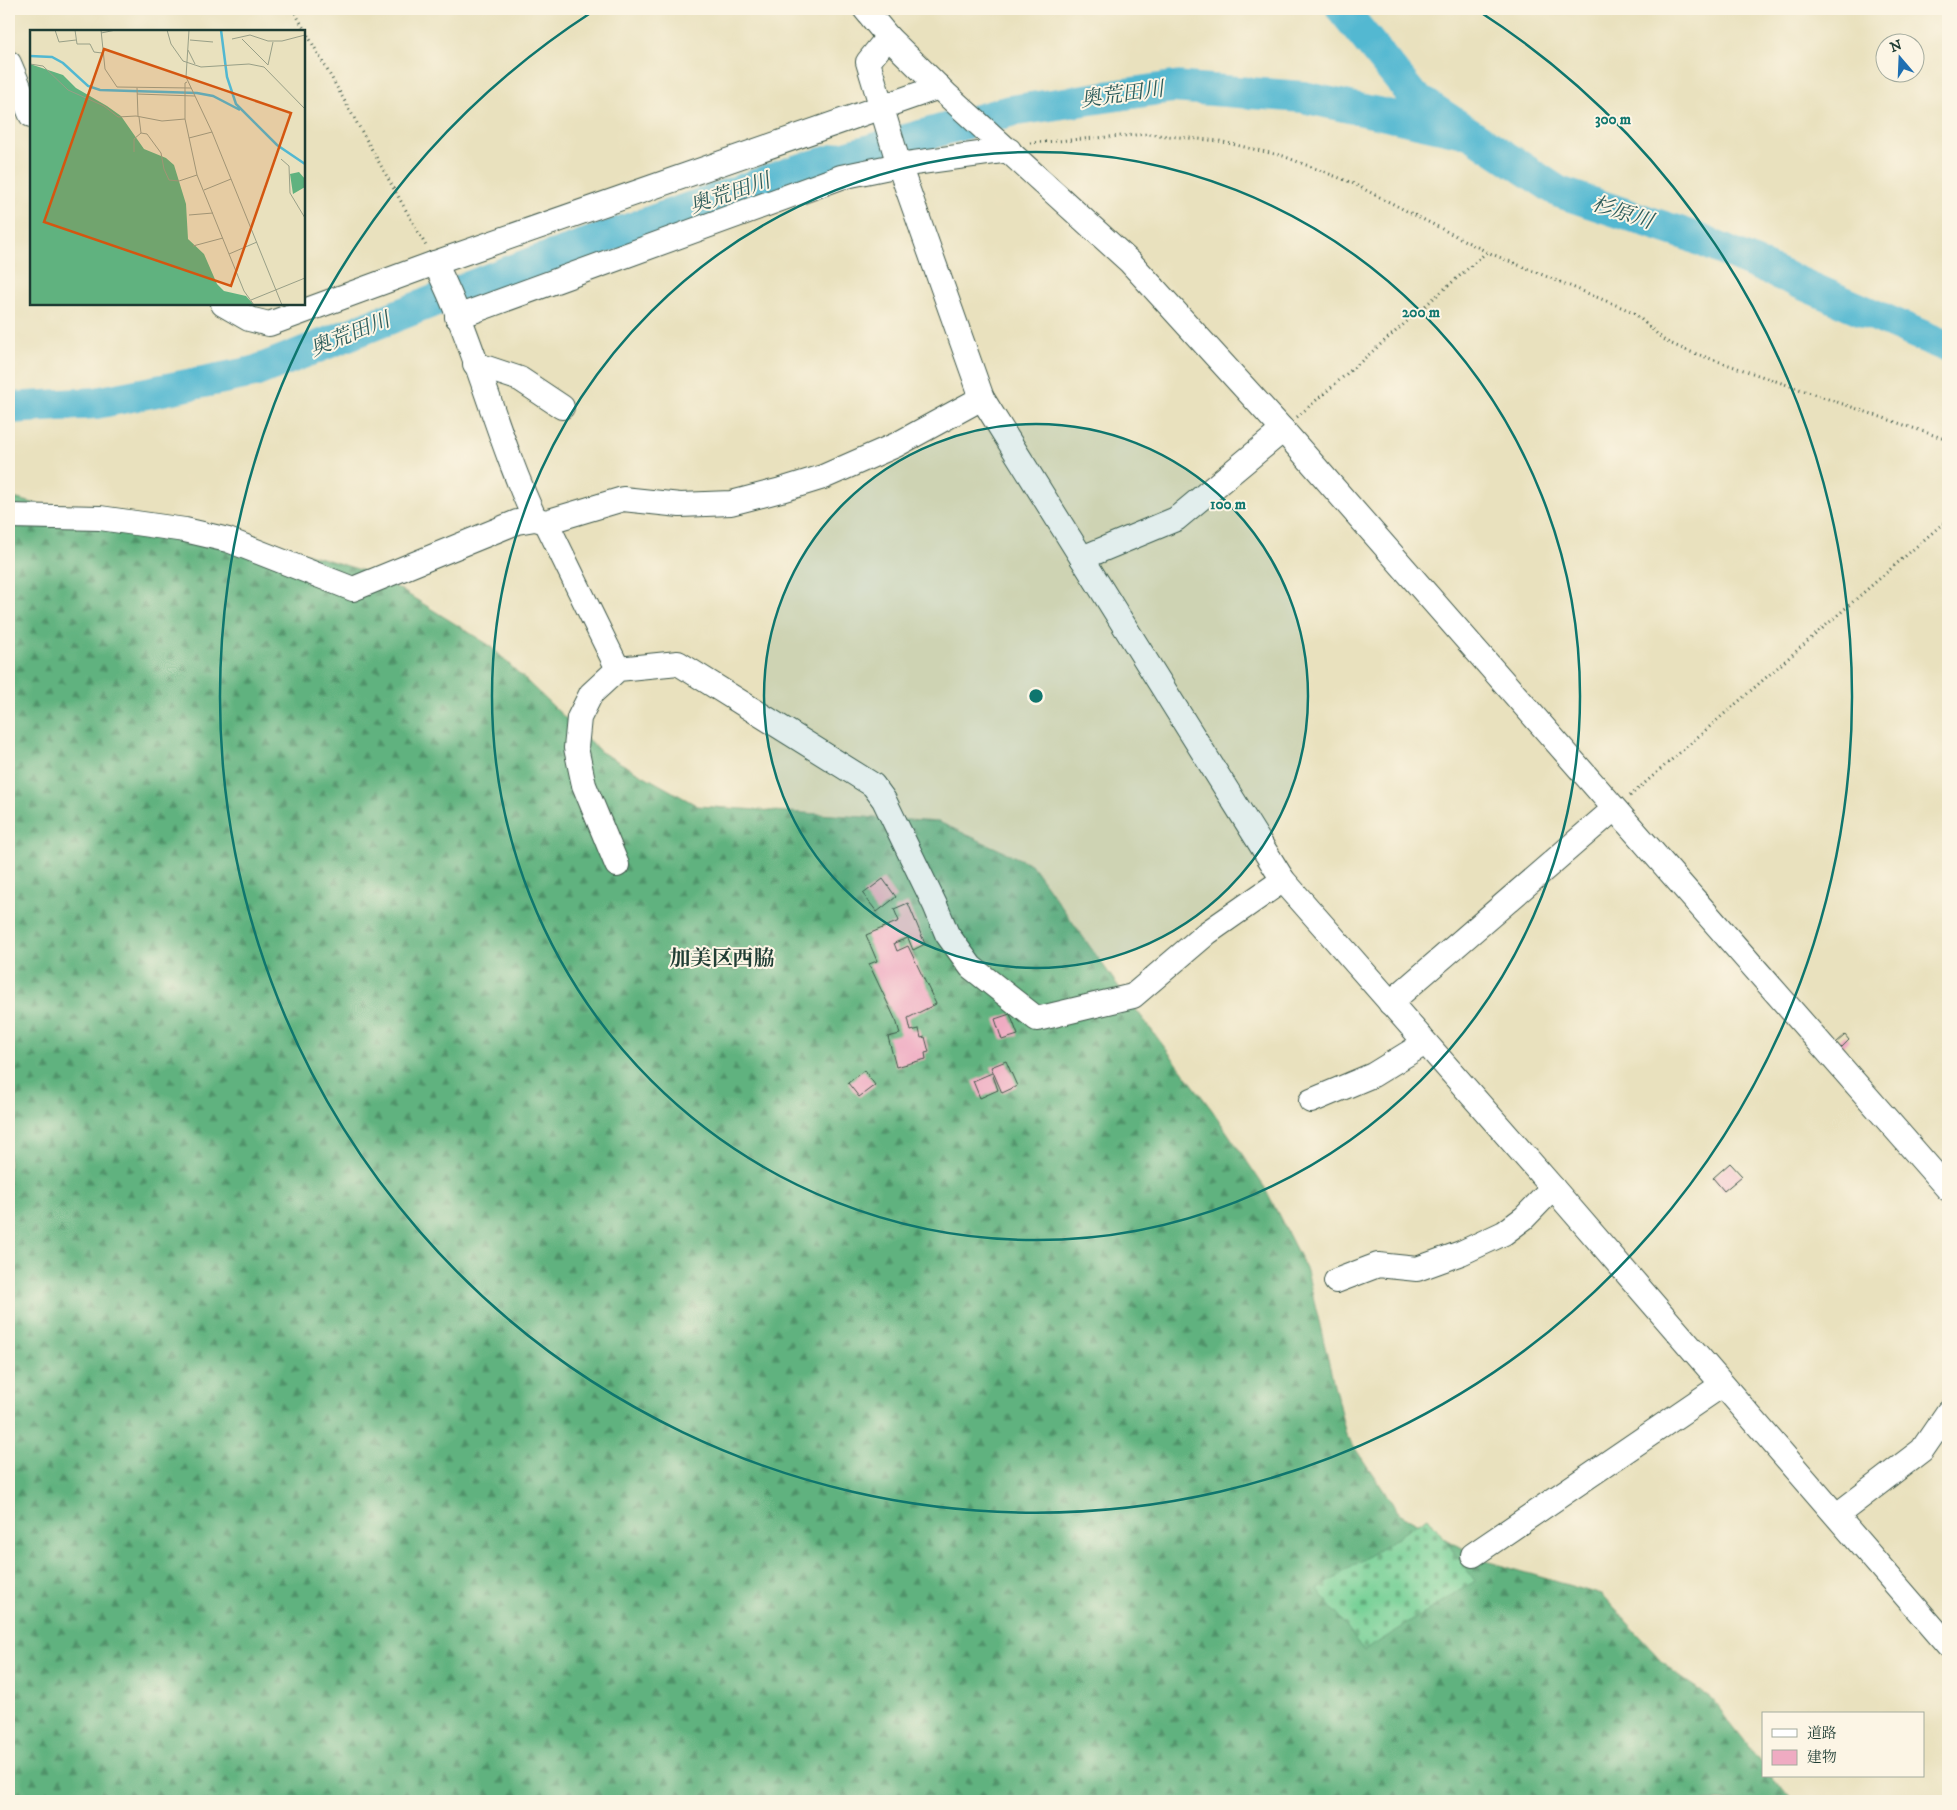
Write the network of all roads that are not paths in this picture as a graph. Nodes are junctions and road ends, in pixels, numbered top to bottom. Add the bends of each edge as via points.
1 (865, 9) edge
2 (888, 37) junction
3 (9, 63) edge
4 (942, 90) junction
5 (30, 112) edge
6 (884, 113) junction
7 (1005, 146) junction
8 (898, 161) junction
9 (437, 266) junction
10 (226, 305) edge
11 (457, 315) junction
12 (475, 364) junction
13 (982, 398) junction
14 (562, 407) dead end
15 (1283, 430) junction
16 (9, 516) edge
17 (540, 520) junction
18 (1082, 558) junction
19 (618, 669) junction
20 (1614, 809) junction
21 (617, 865) dead end
22 (1282, 880) junction
23 (1390, 1003) junction
24 (1425, 1043) junction
25 (1312, 1101) dead end
26 (1553, 1188) junction
27 (1948, 1189) edge
28 (1336, 1281) dead end
29 (1722, 1385) junction
30 (1948, 1412) edge
31 (1836, 1515) junction
32 (1473, 1555) dead end
33 (1948, 1645) edge

1 - 2 street
2 - 4 street
2 - 6 street via 868,62
3 - 5 street
4 - 6 street
4 - 7 street
6 - 8 street
6 - 9 street
7 - 8 street
7 - 15 street via 1130,262
8 - 11 street via 841,177
8 - 13 street
9 - 10 street via 269,324 248,319
9 - 11 street
11 - 12 street
12 - 14 street via 520,379
12 - 17 street via 515,476
13 - 17 street via 896,445 823,477 781,490 731,502 680,505 623,499
13 - 18 street
15 - 18 street via 1176,519
15 - 20 street
16 - 17 street via 100,518 185,530 228,540 353,589 517,522
17 - 19 street
18 - 22 street
19 - 21 street via 591,694 579,718 576,748 584,785
19 - 22 street via 678,663 873,785 884,800 947,934 972,967 1037,1019 1133,996 1207,933
20 - 23 street
20 - 27 street
22 - 23 street
23 - 24 street
24 - 25 street via 1373,1075
24 - 26 street
26 - 28 street via 1504,1233 1461,1253 1417,1270 1378,1264
26 - 29 street
29 - 31 street
29 - 32 street
30 - 31 street via 1922,1450
31 - 33 street

